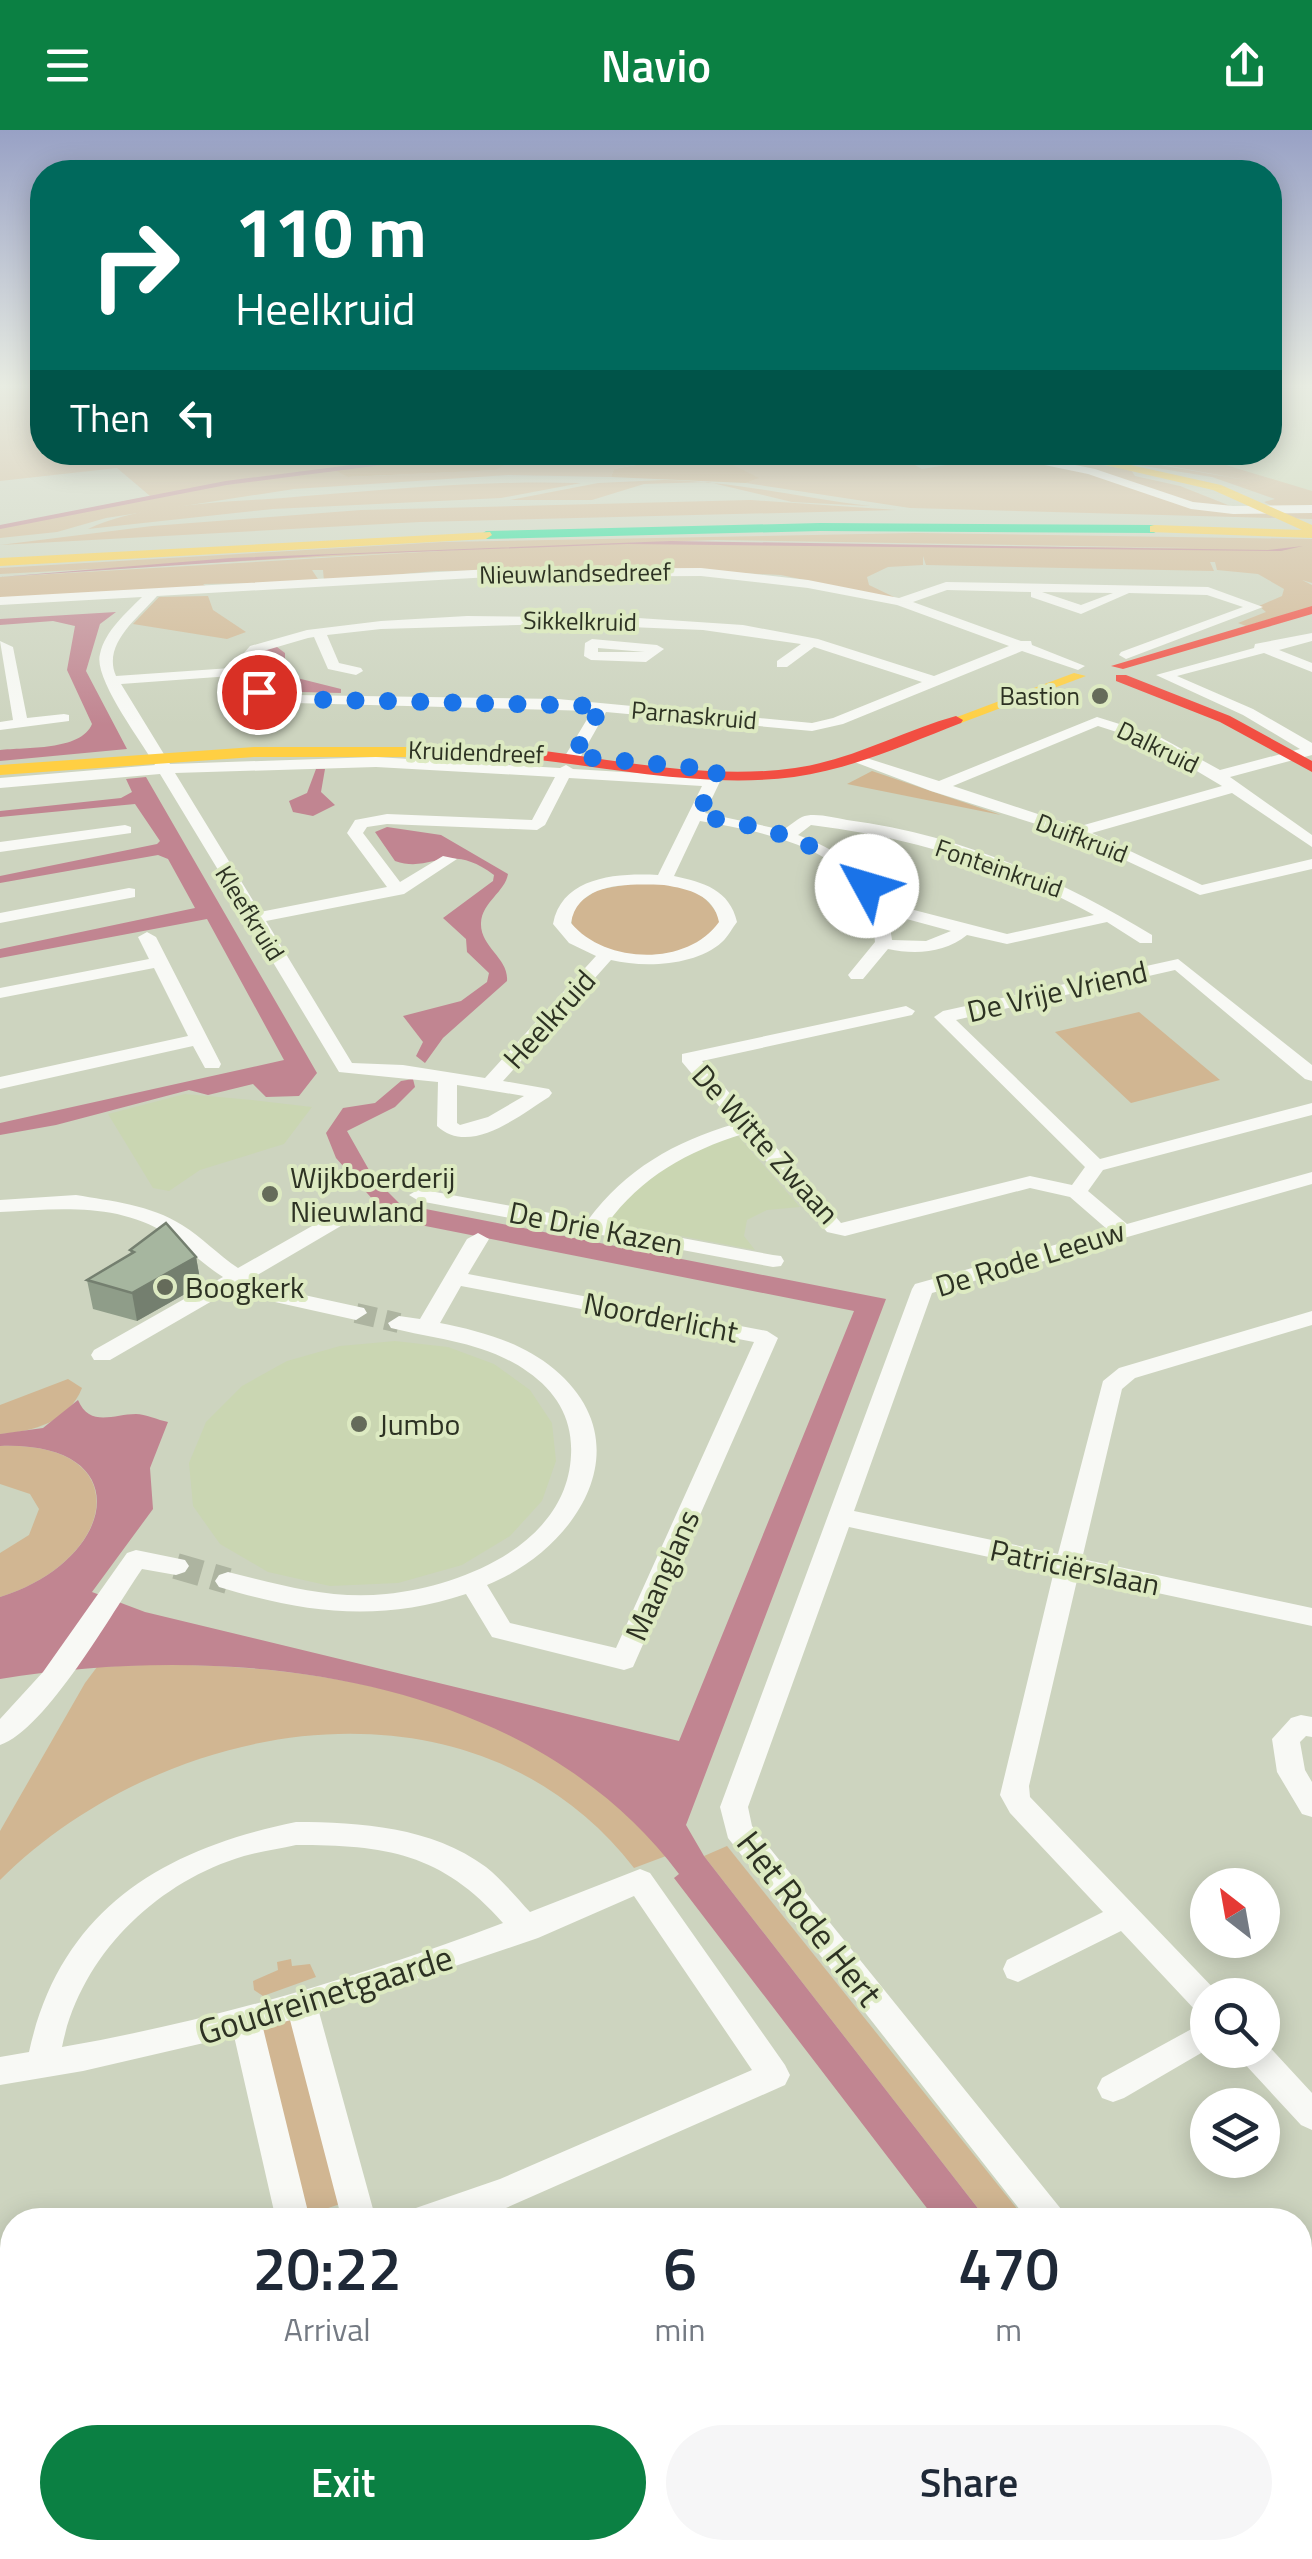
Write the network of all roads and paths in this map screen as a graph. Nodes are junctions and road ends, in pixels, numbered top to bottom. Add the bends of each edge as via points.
1 (1166, 498) edge
2 (1246, 498) edge
3 (903, 509) dead end
4 (1312, 509) edge
5 (1051, 516) junction
6 (1312, 522) edge
7 (1312, 532) edge
8 (48, 535) dead end
9 (0, 540) edge
10 (0, 550) edge
11 (0, 562) edge
12 (1015, 587) junction
13 (1136, 589) junction
14 (154, 593) junction
15 (0, 601) edge
16 (900, 602) junction
17 (1312, 610) edge
18 (642, 622) junction
19 (1225, 628) junction
20 (318, 632) junction
21 (1312, 636) edge
22 (813, 642) junction
23 (628, 643) dead end
24 (1026, 644) junction
25 (0, 645) edge
26 (1263, 648) junction
27 (782, 664) dead end
28 (1312, 668) edge
29 (1125, 670) junction
30 (356, 671) dead end
31 (1078, 671) junction
32 (234, 672) junction
33 (111, 681) junction
34 (934, 682) junction
35 (602, 706) junction
36 (64, 718) dead end
37 (20, 724) junction
38 (0, 726) edge
39 (1308, 756) edge
40 (852, 758) junction
41 (159, 762) junction
42 (570, 763) junction
43 (0, 770) edge
44 (69, 770) junction
45 (716, 776) junction
46 (1216, 776) junction
47 (0, 784) edge
48 (936, 788) junction
49 (1232, 788) junction
50 (698, 816) junction
51 (126, 830) dead end
52 (1077, 832) junction
53 (788, 835) junction
54 (1312, 842) edge
55 (0, 847) edge
56 (449, 859) dead end
57 (1312, 864) edge
58 (664, 880) junction
59 (398, 890) junction
60 (129, 893) dead end
61 (880, 906) junction
62 (1111, 916) junction
63 (0, 918) edge
64 (252, 919) junction
65 (962, 929) junction
66 (147, 938) dead end
67 (1146, 940) dead end
68 (884, 943) junction
69 (606, 954) junction
70 (160, 962) junction
71 (857, 975) dead end
72 (0, 993) edge
73 (906, 1011) dead end
74 (199, 1039) junction
75 (212, 1064) dead end
76 (1312, 1074) edge
77 (448, 1077) junction
78 (0, 1083) edge
79 (491, 1083) junction
80 (1312, 1109) edge
81 (747, 1126) junction
82 (1312, 1178) edge
83 (1086, 1180) junction
84 (419, 1195) dead end
85 (0, 1198) edge
86 (0, 1206) edge
87 (356, 1208) dead end
88 (594, 1227) junction
89 (1121, 1230) junction
90 (478, 1239) dead end
91 (773, 1261) dead end
92 (236, 1277) junction
93 (455, 1278) junction
94 (356, 1314) tunnel mouth
95 (1312, 1318) edge
96 (399, 1323) tunnel mouth
97 (426, 1328) junction
98 (102, 1356) dead end
99 (702, 1487) joint
100 (838, 1516) junction
101 (168, 1565) tunnel mouth
102 (1070, 1566) junction
103 (228, 1581) tunnel mouth
104 (472, 1583) junction
105 (1312, 1617) edge
106 (1312, 1726) edge
107 (0, 1734) edge
108 (1312, 1806) edge
109 (1125, 1915) junction
110 (526, 1929) junction
111 (1018, 1969) dead end
112 (1190, 1984) edge
113 (302, 2006) junction
114 (246, 2021) junction
115 (1190, 2043) edge
116 (42, 2065) junction
117 (1269, 2068) edge
118 (0, 2071) edge
119 (1113, 2088) dead end
120 (1312, 2115) edge
121 (289, 2208) edge
122 (355, 2208) edge
123 (461, 2208) edge
124 (1039, 2208) edge

1 - 4 street via 1233,510
2 - 7 main road
3 - 5 main road
5 - 6 main road
5 - 10 main road via 435,525
7 - 11 main road via 729,529 292,543
8 - 9 main road
12 - 13 street
12 - 13 street via 1081,610
12 - 16 street via 942,586
13 - 19 street via 1208,591 1256,608
14 - 15 street, Nieuwlandsedreef
14 - 16 street, Nieuwlandsedreef via 643,570 765,578
14 - 33 street via 109,644 104,664
16 - 24 street, Nieuwlandsedreef
17 - 19 main road
18 - 20 street, Sikkelkruid
18 - 22 street, Sikkelkruid
18 - 23 street
19 - 26 street
19 - 29 main road
20 - 30 street via 333,666
20 - 32 street, Sikkelkruid via 257,646 239,658
21 - 26 street
22 - 27 street
22 - 34 street, Sikkelkruid
24 - 31 street, Nieuwlandsedreef
24 - 34 street, Parnaskruid
25 - 37 street via 6,647
26 - 28 street
26 - 39 street via 1163,675 1248,712
29 - 31 main road via 1101,681
29 - 39 main road
31 - 40 main road, Kruidendreef
32 - 33 street
32 - 35 street, Parnaskruid via 259,692 295,699
33 - 41 street, Kleefkruid
34 - 35 street, Parnaskruid via 825,725 711,722
35 - 42 street
36 - 37 street
37 - 38 street
39 - 46 street
40 - 45 main road, Kruidendreef via 794,772
40 - 48 street, Duifkruid
41 - 42 main road, Kruidendreef via 341,749
41 - 44 main road, Kruidendreef
41 - 64 street, Kleefkruid
42 - 45 main road, Kruidendreef
42 - 59 street via 542,822 530,826 388,819 355,827
43 - 44 main road, Kruidendreef
44 - 47 street
45 - 50 street
46 - 48 street, Dalkruid via 1158,742 1097,720
46 - 49 street, Dalkruid
48 - 52 street, Duifkruid
49 - 52 street
49 - 54 street, Dalkruid
50 - 53 street
50 - 58 street
51 - 55 street
52 - 57 street, Duifkruid via 1200,890
53 - 61 street via 846,865
53 - 62 street, Fonteinkruid via 808,820 950,848 1066,889
56 - 59 street
58 - 69 street, Heelkruid via 616,881 570,902 562,916 566,931
58 - 69 street, Heelkruid via 718,899 728,914 725,930 686,954
59 - 64 street
60 - 63 street
61 - 65 street
61 - 68 street
62 - 65 street via 1007,939
62 - 67 street, Fonteinkruid
64 - 77 street, Kleefkruid via 346,1068
65 - 68 street via 954,939 907,950
66 - 70 street
68 - 71 street
69 - 79 street, Heelkruid
70 - 72 street
70 - 74 street
73 - 81 street, De Witte Zwaan via 689,1058
74 - 75 street
74 - 78 street
76 - 83 street, De Vrije Vriend via 1178,964 943,1017
77 - 79 street
77 - 79 street via 447,1126 455,1132 472,1132 542,1093
80 - 83 street
81 - 83 street, De Witte Zwaan via 834,1228 845,1230 1030,1182
81 - 88 street via 654,1164
82 - 89 street, De Rode Leeuw
83 - 89 street, De Witte Zwaan
84 - 88 street, De Drie Kazen
85 - 92 street via 84,1194 159,1210 195,1228
86 - 92 street via 76,1201 125,1209 174,1229
87 - 92 street
88 - 91 street, De Drie Kazen
89 - 100 street, De Rode Leeuw via 923,1289
90 - 93 street
92 - 94 street via 265,1293
92 - 98 street
93 - 97 street
93 - 99 street, Noorderlicht via 767,1338
95 - 102 street via 1126,1373 1111,1386
96 - 97 street
97 - 104 street via 482,1339 526,1360 568,1396 583,1433 582,1481 555,1528
99 - 104 street, Maanglans via 624,1660 501,1630
100 - 102 street, Patriciërslaan
100 - 124 street, Het Rode Hert via 734,1818
101 - 107 street via 136,1558 14,1725
102 - 105 street, Patriciërslaan
102 - 109 street via 1014,1795
103 - 104 street via 348,1604 416,1599
106 - 108 street via 1301,1725 1286,1739 1291,1772
109 - 111 street
109 - 112 street
110 - 113 street, Goudreinetgaarde
110 - 116 street via 471,1872 435,1854 354,1834 280,1834 216,1852 157,1881 102,1930 60,1995
110 - 123 street, Goudreinetgaarde via 640,1881 774,2075
113 - 114 street, Goudreinetgaarde
113 - 122 street
114 - 116 street, Goudreinetgaarde
114 - 121 street
115 - 119 street
116 - 118 street, Goudreinetgaarde
117 - 120 street

